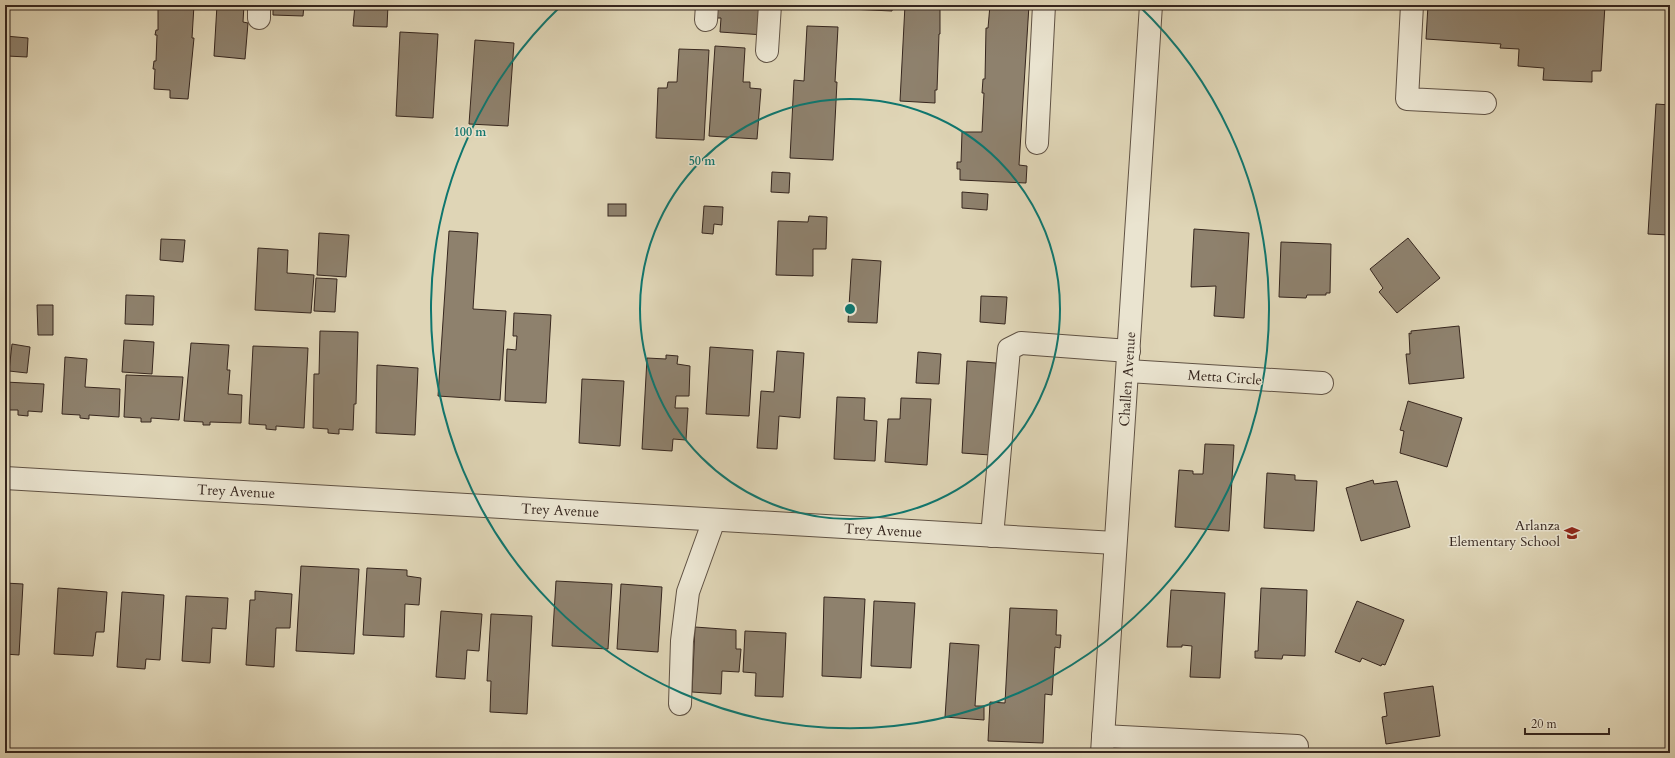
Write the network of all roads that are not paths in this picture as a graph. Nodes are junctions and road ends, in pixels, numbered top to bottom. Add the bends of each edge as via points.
1 (770, 5) edge
2 (1044, 5) edge
3 (1151, 5) edge
4 (1412, 5) edge
5 (767, 51) dead end
6 (1485, 103) dead end
7 (1037, 143) dead end
8 (1128, 361) junction
9 (1322, 383) dead end
10 (5, 478) edge
11 (714, 520) junction
12 (992, 536) junction
13 (1115, 543) junction
14 (680, 704) dead end
15 (1103, 744) edge
16 (1297, 746) dead end

1 - 5 street
2 - 7 street
3 - 8 street, Challen Avenue
4 - 6 street via 1406,99
8 - 9 street, Metta Circle
8 - 12 street, Metta Circle via 1021,343 1009,349
8 - 13 street, Challen Avenue
10 - 11 street, Trey Avenue
11 - 12 street, Trey Avenue
11 - 14 street via 688,592 682,641
12 - 13 street, Trey Avenue
13 - 15 street, Challen Avenue
15 - 16 street

